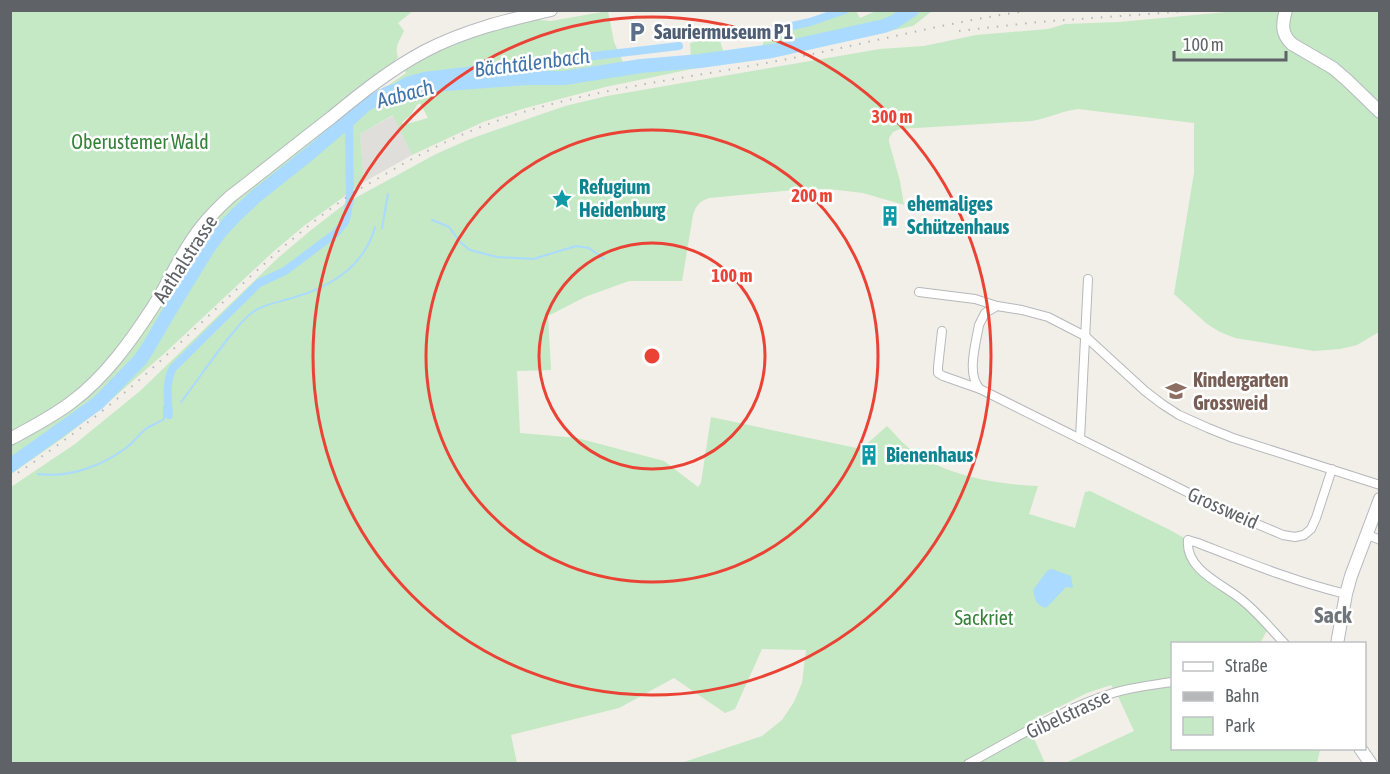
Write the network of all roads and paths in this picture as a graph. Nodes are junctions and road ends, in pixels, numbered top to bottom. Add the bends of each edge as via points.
1 (551, 10) edge
2 (1284, 16) edge
3 (1380, 112) edge
4 (1088, 279) dead end
5 (919, 292) dead end
6 (997, 306) junction
7 (942, 331) dead end
8 (1085, 336) junction
9 (980, 389) junction
10 (10, 439) edge
11 (1080, 439) junction
12 (1332, 469) junction
13 (1380, 485) edge
14 (1380, 499) edge
15 (1366, 534) junction
16 (1380, 540) edge
17 (1346, 594) junction
18 (1283, 642) edge
19 (1337, 642) edge
20 (1171, 682) edge
21 (1360, 750) edge
22 (968, 764) edge
23 (1371, 764) edge

1 - 10 main road, Aathalstrasse via 488,26 424,51 370,87 231,196 201,227 143,322 109,367 74,400
2 - 3 main road via 1282,28 1292,44 1333,68
4 - 8 street
5 - 6 street via 975,299
6 - 8 street via 1048,317
6 - 9 street via 985,313 979,325 972,369
7 - 9 street, Grossweid via 938,373
8 - 11 street
8 - 12 street via 1145,392 1179,415 1226,435
9 - 11 street, Grossweid
11 - 12 street, Grossweid via 1217,507 1295,537 1311,529
12 - 13 street
14 - 15 main road
15 - 16 street
15 - 17 main road
17 - 18 street via 1188,540 1189,552 1198,567 1242,600
17 - 19 main road
20 - 22 street, Gibelstrasse via 1114,692 1075,707
21 - 23 main road

